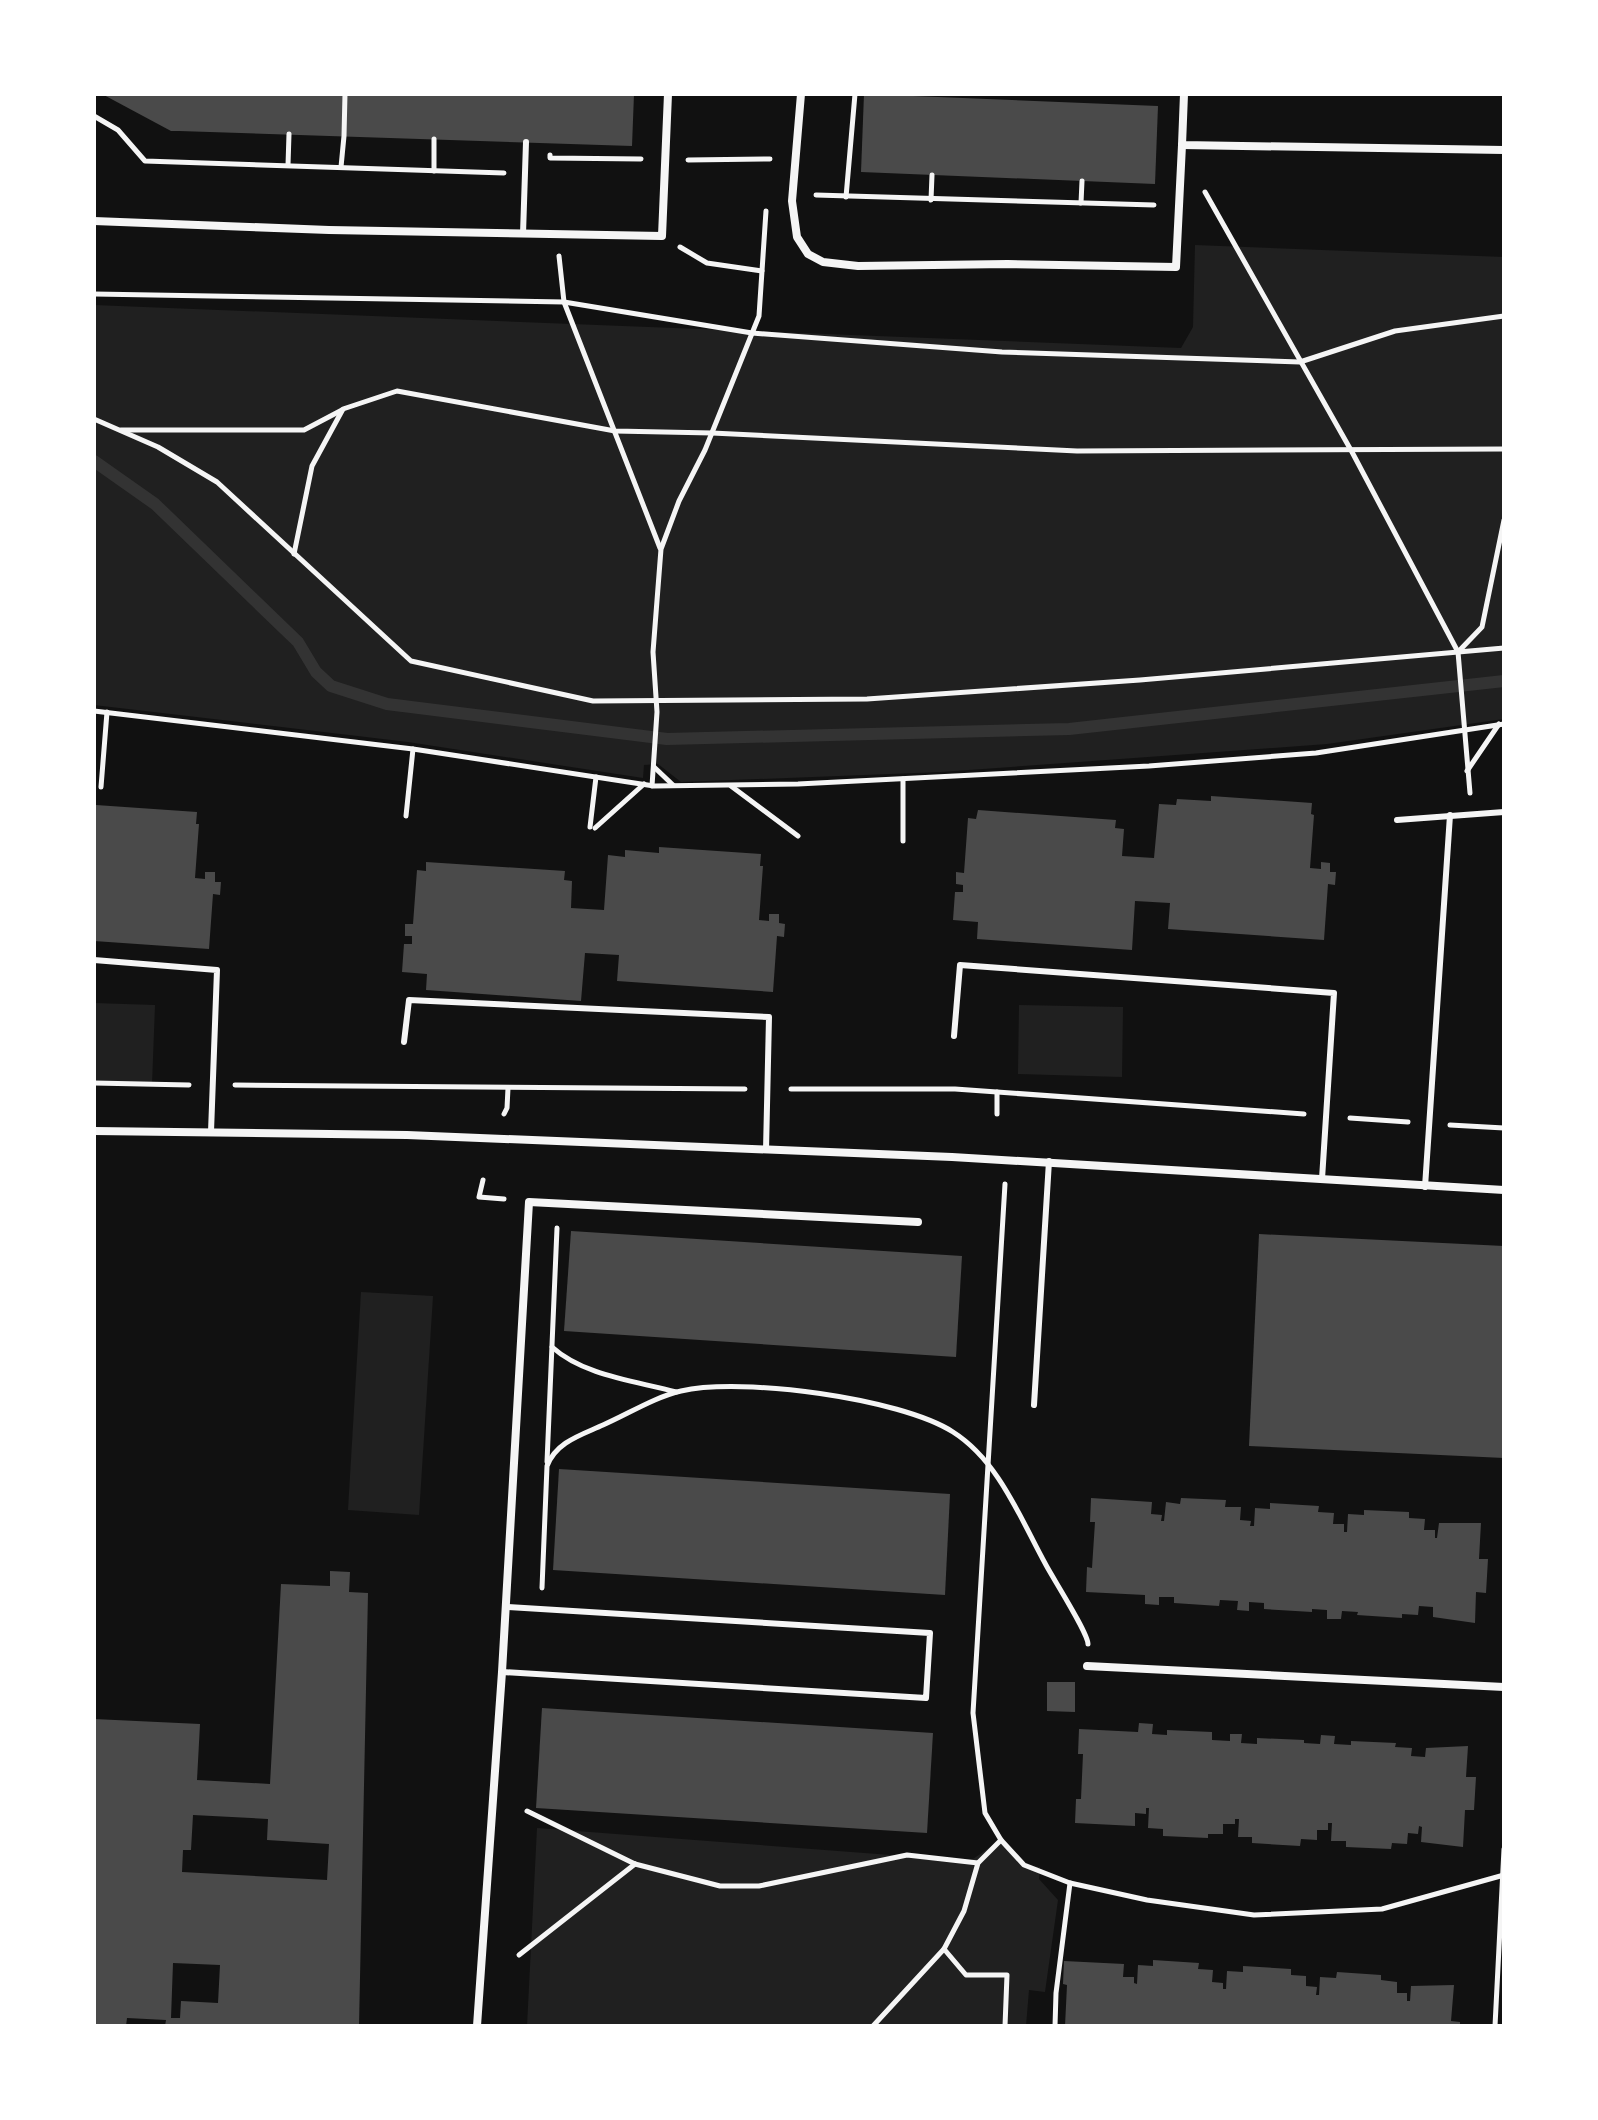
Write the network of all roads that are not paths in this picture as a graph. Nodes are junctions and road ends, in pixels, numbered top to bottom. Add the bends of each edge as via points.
1 (668, 94) edge
2 (801, 94) edge
3 (1184, 94) edge
4 (526, 142) dead end
5 (1182, 145) junction
6 (1504, 150) edge
7 (94, 221) edge
8 (523, 234) junction
9 (1504, 812) edge
10 (1450, 815) junction
11 (1397, 820) dead end
12 (94, 960) edge
13 (954, 1036) dead end
14 (404, 1042) dead end
15 (94, 1131) edge
16 (211, 1132) junction
17 (766, 1150) junction
18 (1049, 1161) junction
19 (1322, 1179) junction
20 (1425, 1187) junction
21 (1504, 1190) edge
22 (918, 1222) dead end
23 (1034, 1405) dead end
24 (507, 1607) junction
25 (1087, 1666) road end
26 (502, 1672) junction
27 (1504, 1687) edge
28 (477, 2026) edge

1 - 8 street via 662,236
2 - 5 street via 792,194 797,237 808,254 823,262 1176,267
3 - 5 street
4 - 8 lane
5 - 6 street
7 - 8 street
9 - 10 lane
10 - 11 lane
10 - 20 lane
12 - 16 lane via 217,970
13 - 19 lane via 960,965 1334,993
14 - 17 lane via 409,1000 769,1017
15 - 16 street
16 - 17 street
17 - 18 street
18 - 19 street
18 - 23 lane
19 - 20 street
20 - 21 street
22 - 24 street via 529,1202
24 - 26 street
24 - 26 lane via 930,1633 926,1698
25 - 27 street
26 - 28 street

